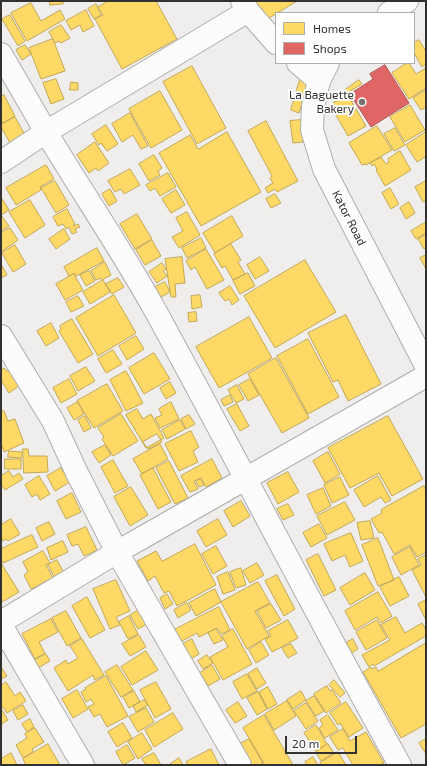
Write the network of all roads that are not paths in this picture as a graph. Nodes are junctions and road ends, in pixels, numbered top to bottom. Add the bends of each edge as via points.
1 (407, 1) edge
2 (245, 6) edge
3 (390, 12) edge
4 (275, 42) edge
5 (1, 54) edge
6 (301, 64) edge
7 (323, 72) edge
8 (46, 132) junction
9 (1, 162) edge
10 (1, 336) edge
11 (426, 366) edge
12 (426, 376) edge
13 (246, 478) junction
14 (117, 552) junction
15 (1, 624) edge
16 (83, 765) edge
17 (240, 765) edge
18 (400, 765) edge

1 - 3 street
2 - 4 street
2 - 8 street
5 - 8 street
6 - 7 street
7 - 11 street, Kator Road via 313,106 312,130 324,169
8 - 9 street
8 - 13 street via 133,271
10 - 14 street via 53,421
12 - 13 street
13 - 14 street
13 - 18 street
14 - 15 street
14 - 17 street
15 - 16 street

